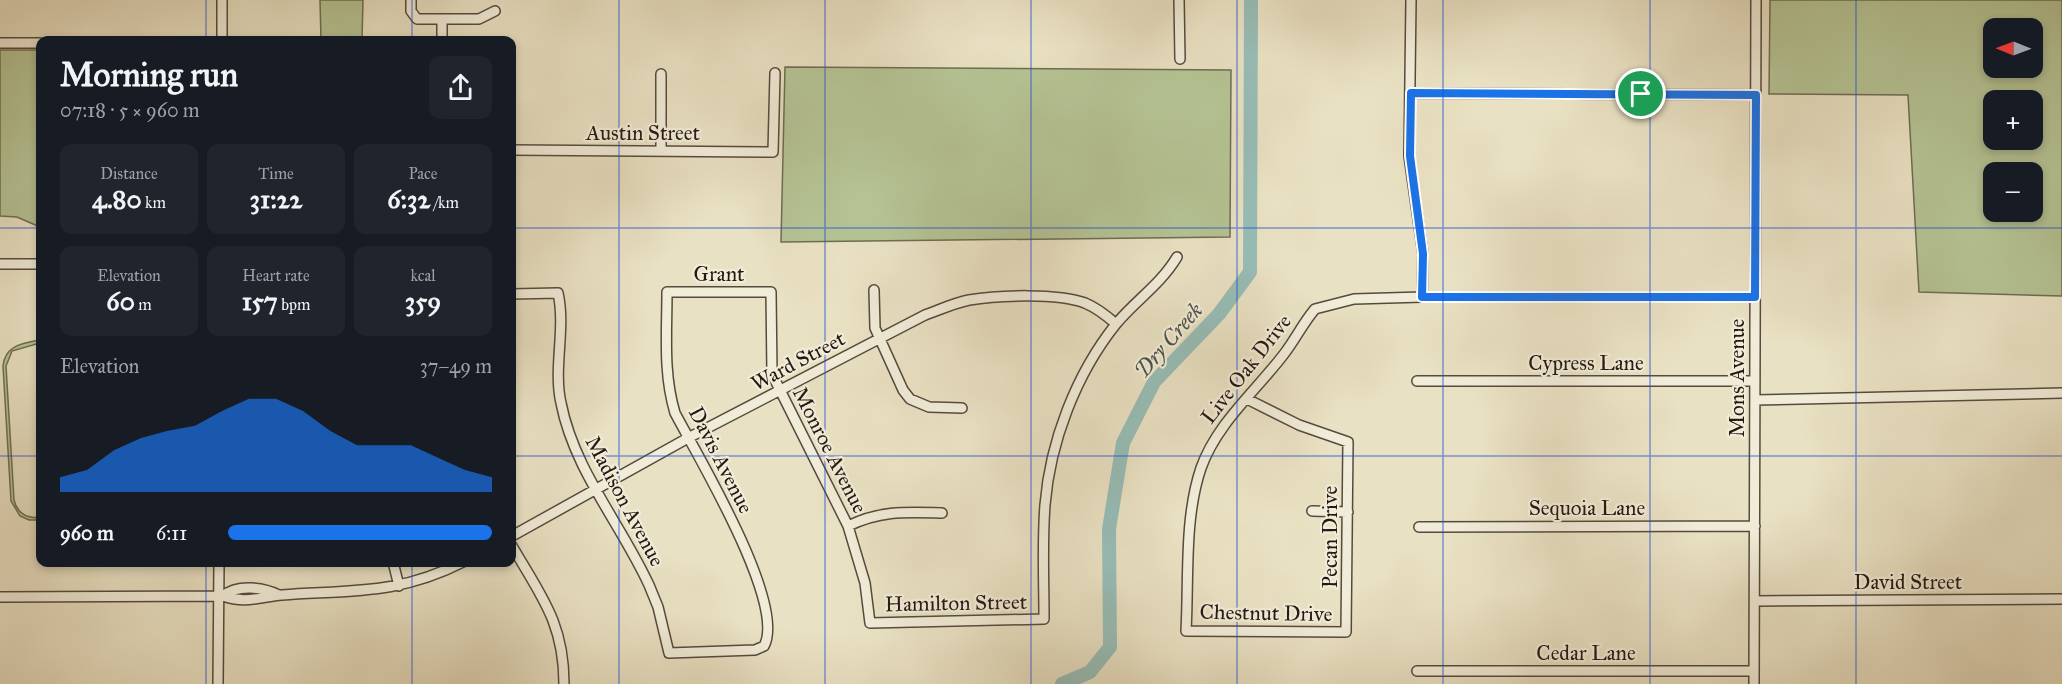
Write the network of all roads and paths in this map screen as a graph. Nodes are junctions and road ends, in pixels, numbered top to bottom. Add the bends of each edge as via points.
1 (222, 0) edge
2 (411, 0) edge
3 (1179, 0) edge
4 (1411, 0) edge
5 (1756, 0) edge
6 (495, 11) dead end
7 (442, 20) junction
8 (222, 36) edge
9 (442, 36) edge
10 (0, 43) edge
11 (36, 43) edge
12 (1180, 59) dead end
13 (775, 73) dead end
14 (661, 74) dead end
15 (1411, 93) junction
16 (1756, 95) junction
17 (516, 150) edge
18 (661, 151) junction
19 (1178, 257) dead end
20 (0, 264) edge
21 (36, 264) edge
22 (874, 290) dead end
23 (668, 292) joint
24 (771, 292) joint
25 (516, 294) edge
26 (1422, 297) junction
27 (1755, 297) junction
28 (1116, 324) junction
29 (879, 339) junction
30 (1417, 381) dead end
31 (1755, 381) junction
32 (780, 392) junction
33 (2062, 393) edge
34 (1247, 399) junction
35 (1755, 400) junction
36 (962, 408) dead end
37 (688, 438) junction
38 (596, 489) junction
39 (1312, 512) dead end
40 (1348, 512) junction
41 (942, 513) dead end
42 (1755, 525) junction
43 (848, 526) junction
44 (1419, 527) dead end
45 (516, 534) edge
46 (516, 553) edge
47 (219, 567) edge
48 (394, 567) edge
49 (452, 567) edge
50 (399, 586) junction
51 (221, 596) junction
52 (0, 597) edge
53 (2062, 599) edge
54 (1755, 601) junction
55 (870, 623) joint
56 (1186, 631) joint
57 (1346, 632) joint
58 (669, 653) joint
59 (1417, 670) dead end
60 (1754, 670) junction
61 (218, 684) edge
62 (564, 684) edge
63 (1754, 684) edge

1 - 8 street
2 - 7 street via 413,16
3 - 12 street
4 - 15 street
5 - 16 street, Mons Avenue
6 - 7 street via 479,19
7 - 9 street
10 - 11 street
13 - 18 street, Austin Street via 773,152
14 - 18 street
15 - 16 street
15 - 26 street via 1410,156 1423,254
16 - 27 street, Mons Avenue
17 - 18 street, Austin Street
19 - 28 street
20 - 21 street
22 - 29 street via 873,320
23 - 24 street, Grant
23 - 37 street, Davis Avenue via 668,386 675,413
24 - 32 street, Monroe Avenue via 770,362
25 - 38 street, Madison Avenue via 558,293 560,401 576,451
26 - 27 street, Live Oak Drive
26 - 34 street, Live Oak Drive via 1354,300 1315,309
27 - 31 street, Mons Avenue
28 - 29 street, Ward Street via 1087,304 1072,299 1010,297 948,306
28 - 55 street, Hamilton Street via 1072,400 1049,474 1044,516 1044,619
29 - 32 street, Ward Street
29 - 36 street via 910,399 929,407
30 - 31 street, Cypress Lane
31 - 35 street, Mons Avenue
32 - 37 street, Ward Street
32 - 43 street, Monroe Avenue
33 - 35 street
34 - 40 street, Pecan Drive via 1348,442
34 - 56 street, Live Oak Drive via 1226,421 1209,449 1196,488
35 - 42 street, Mons Avenue
37 - 38 street, Ward Street
37 - 58 street, Davis Avenue via 754,572 765,607 767,640 755,650
38 - 45 street, Ward Street
38 - 58 street, Madison Avenue via 649,585
39 - 40 street
40 - 57 street, Pecan Drive
41 - 43 street via 884,513
42 - 44 street, Sequoia Lane
42 - 54 street, Mons Avenue
43 - 55 street, Monroe Avenue via 865,583
46 - 62 street via 560,636
47 - 51 street
48 - 50 street
49 - 50 street
50 - 51 street via 365,592 279,595 270,591 231,590
51 - 52 street
51 - 61 street
53 - 54 street, David Street
54 - 60 street, Mons Avenue
56 - 57 street, Chestnut Drive
59 - 60 street, Cedar Lane
60 - 63 street, Mons Avenue

